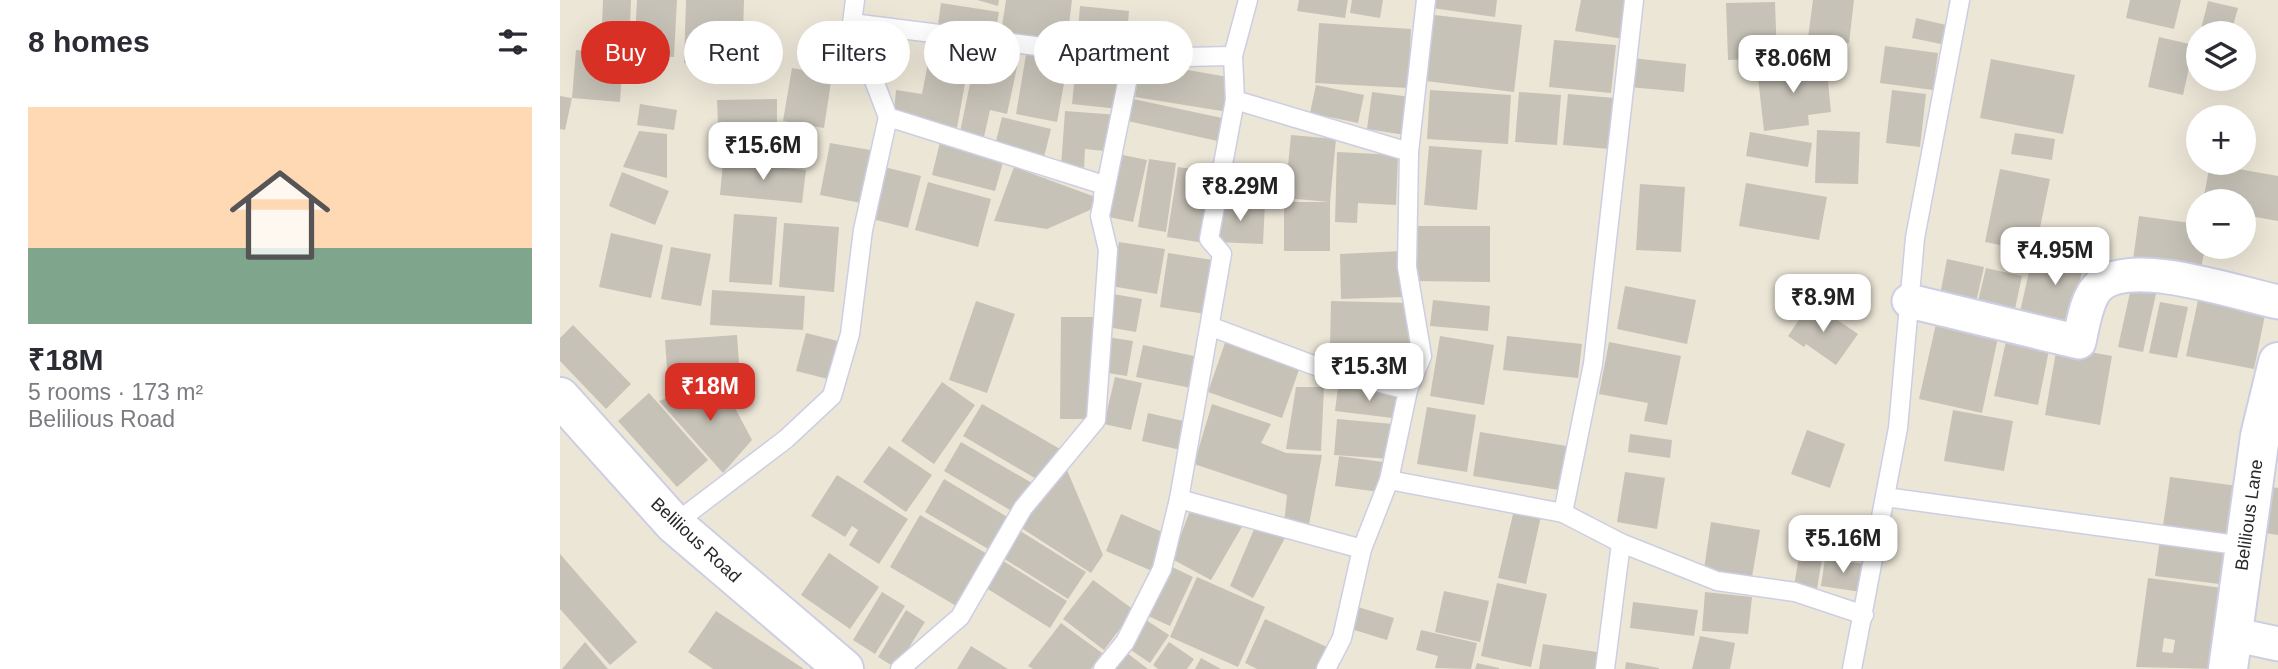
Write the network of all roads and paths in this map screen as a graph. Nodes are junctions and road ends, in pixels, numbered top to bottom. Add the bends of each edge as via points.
1 (855, 0) edge
2 (1248, 0) edge
3 (1426, 0) edge
4 (1634, 0) edge
5 (1960, 0) edge
6 (852, 21) edge
7 (910, 30) edge
8 (1034, 46) edge
9 (1233, 56) junction
10 (1193, 57) edge
11 (875, 84) edge
12 (1127, 84) edge
13 (1235, 100) junction
14 (888, 117) junction
15 (1409, 152) junction
16 (1100, 216) junction
17 (1909, 301) junction
18 (2278, 302) edge
19 (1212, 327) junction
20 (2278, 362) edge
21 (1408, 390) junction
22 (560, 397) edge
23 (1389, 480) junction
24 (1885, 497) junction
25 (1179, 499) junction
26 (1563, 513) junction
27 (674, 524) junction
28 (1621, 543) junction
29 (2244, 546) junction
30 (1362, 549) junction
31 (1864, 615) junction
32 (2278, 644) edge
33 (2230, 652) edge
34 (844, 669) edge
35 (900, 669) edge
36 (1103, 669) edge
37 (1326, 669) edge
38 (1605, 669) edge
39 (1852, 669) edge

1 - 6 lane
2 - 9 lane
3 - 15 lane
4 - 26 lane via 1593,364
5 - 17 lane via 1914,238
7 - 8 lane
9 - 10 lane
9 - 13 lane
11 - 14 lane
12 - 16 lane
13 - 15 lane
13 - 19 lane via 1209,239 1222,254
14 - 16 lane via 1104,185
14 - 27 lane via 863,230 850,334 832,396 786,439
15 - 21 lane via 1407,267 1422,356
16 - 35 lane via 1108,250 1096,420 1023,508 960,617
17 - 18 street via 2079,342 2098,286 2124,274 2147,273
17 - 24 lane via 1898,428
19 - 21 lane via 1321,368
19 - 25 lane
20 - 29 main road, Belilious Lane via 2260,436
21 - 23 lane
22 - 27 main road, Belilious Road
23 - 26 lane
23 - 30 lane
24 - 29 lane
24 - 31 lane
25 - 30 lane
25 - 36 lane via 1163,569 1125,642
26 - 28 lane
27 - 34 main road, Belilious Road
28 - 31 lane via 1717,581 1796,592
28 - 38 lane
29 - 33 main road, Belilious Lane
30 - 37 lane via 1342,638
31 - 39 lane
32 - 33 street

